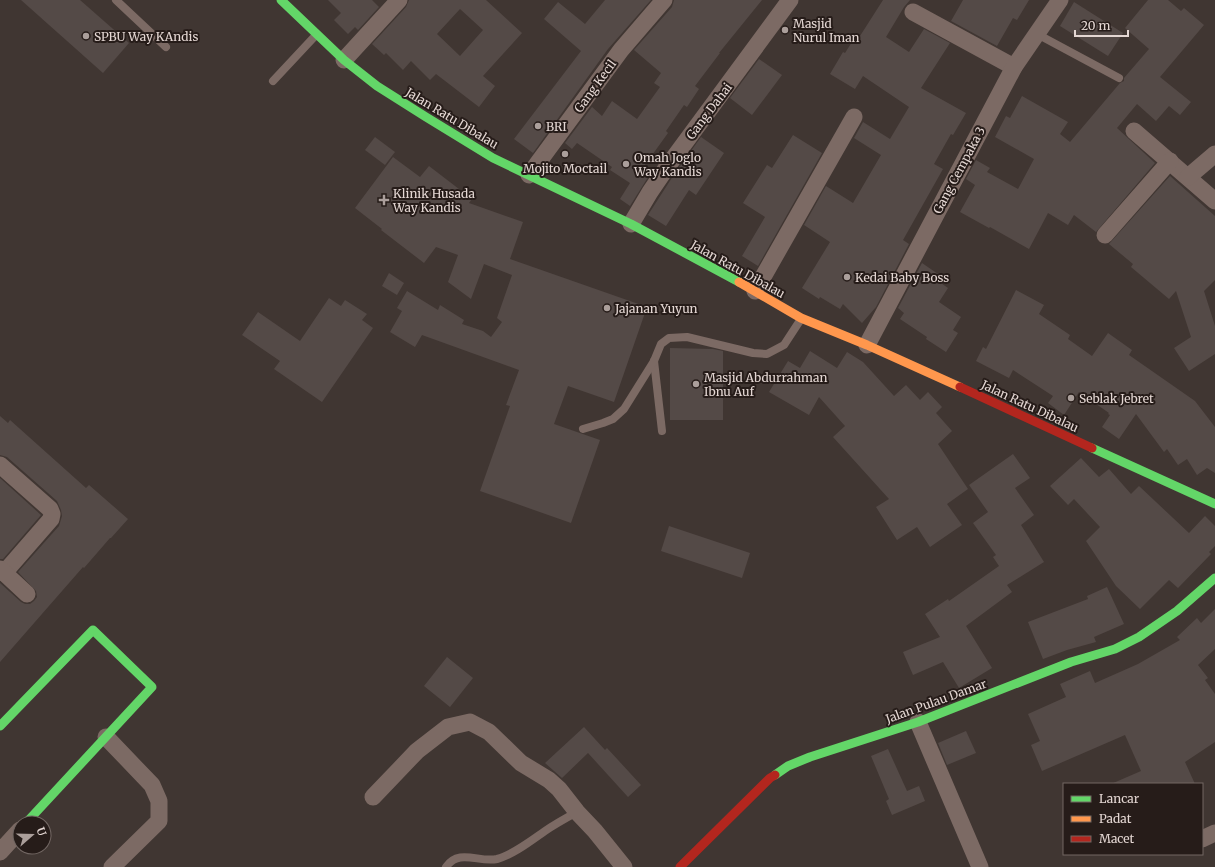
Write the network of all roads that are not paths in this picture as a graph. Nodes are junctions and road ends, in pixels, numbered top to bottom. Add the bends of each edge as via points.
1 (116, 0) edge
2 (281, 0) edge
3 (399, 0) edge
4 (664, 0) edge
5 (790, 0) edge
6 (1060, 0) edge
7 (913, 12) dead end
8 (317, 34) junction
9 (1037, 34) junction
10 (166, 47) dead end
11 (344, 60) junction
12 (1014, 67) junction
13 (1119, 78) dead end
14 (273, 81) dead end
15 (854, 117) dead end
16 (1134, 131) dead end
17 (1215, 154) edge
18 (1170, 161) junction
19 (529, 175) junction
20 (1188, 177) junction
21 (1215, 201) edge
22 (631, 224) junction
23 (1105, 235) dead end
24 (754, 291) junction
25 (801, 318) junction
26 (867, 345) junction
27 (654, 361) junction
28 (583, 429) dead end
29 (662, 431) dead end
30 (0, 465) edge
31 (1215, 504) edge
32 (2, 571) edge
33 (1215, 578) edge
34 (27, 594) dead end
35 (918, 722) junction
36 (0, 726) edge
37 (106, 737) junction
38 (373, 797) dead end
39 (577, 812) junction
40 (33, 815) edge
41 (1215, 833) edge
42 (12, 839) edge
43 (1203, 839) edge
44 (0, 852) edge
45 (112, 867) edge
46 (446, 867) edge
47 (624, 867) edge
48 (680, 867) edge
49 (980, 867) edge

1 - 10 lane
2 - 8 main road, Jalan Ratu Dibalau
3 - 11 street
4 - 19 street, Gang Kecil via 621,50
5 - 22 street, Gang Dahai via 667,167
6 - 9 street, Gang Cempaka 3
7 - 12 street
8 - 11 main road, Jalan Ratu Dibalau
8 - 14 lane
9 - 12 street, Gang Cempaka 3
9 - 13 lane
11 - 19 main road, Jalan Ratu Dibalau via 377,86 426,118 493,158
12 - 26 street, Gang Cempaka 3
15 - 24 street
16 - 18 street
17 - 20 street
18 - 20 street
18 - 23 street
19 - 22 main road, Jalan Ratu Dibalau
20 - 21 street
22 - 24 main road, Jalan Ratu Dibalau
24 - 25 main road, Jalan Ratu Dibalau
25 - 26 main road, Jalan Ratu Dibalau
25 - 27 lane via 784,345 767,354 687,337 673,337 661,344
26 - 31 main road, Jalan Ratu Dibalau
27 - 28 lane via 624,409 613,419
27 - 29 lane
30 - 32 street via 50,509 52,514 51,519
32 - 34 street
33 - 35 main road, Jalan Pulau Damar via 1177,611 1139,637
35 - 48 main road, Jalan Pulau Damar via 788,766 770,778
35 - 49 street
36 - 37 main road via 93,630 152,687
37 - 40 main road
37 - 45 street via 152,785 159,801 159,821
38 - 39 street via 417,751 448,727 470,722 489,732 521,763 549,780
39 - 46 lane via 521,848 497,859 460,857 453,859
39 - 47 street
41 - 43 street
42 - 44 street

